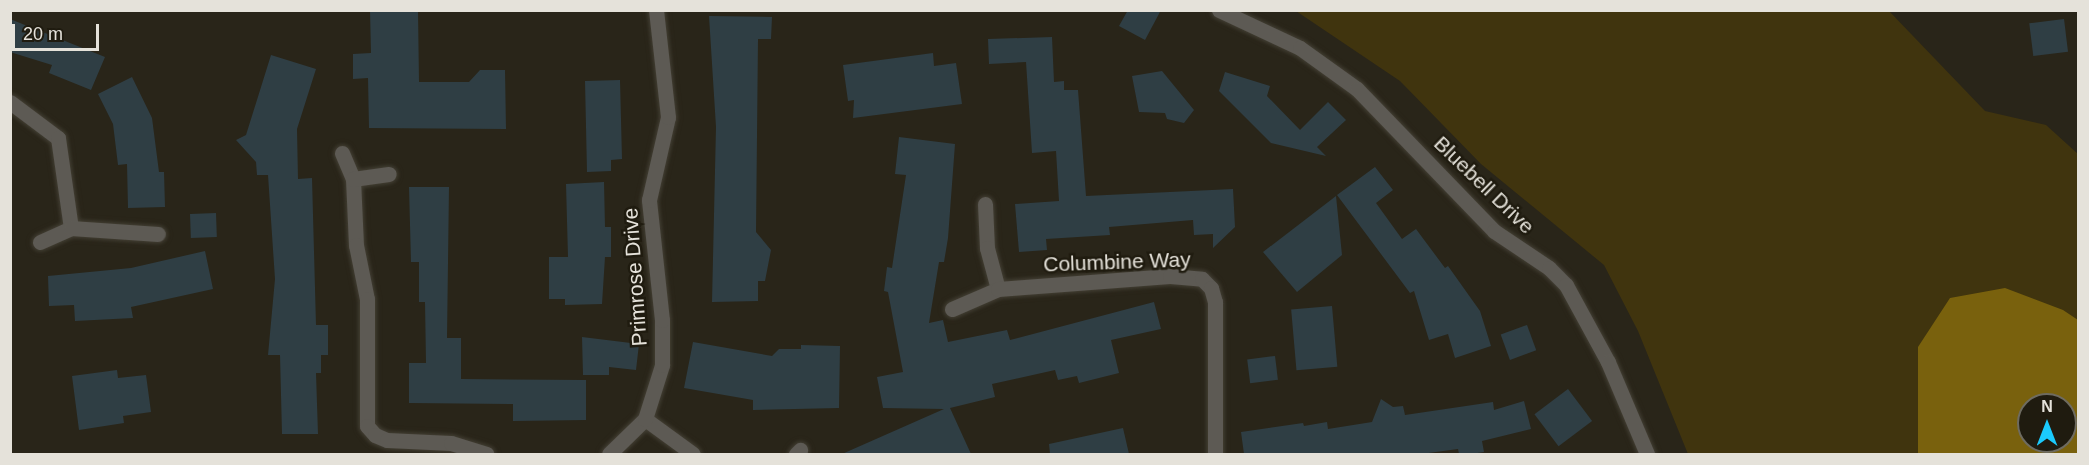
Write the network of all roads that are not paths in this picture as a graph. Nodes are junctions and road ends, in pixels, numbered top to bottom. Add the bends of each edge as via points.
1 (656, 10) edge
2 (1219, 10) edge
3 (10, 102) edge
4 (342, 153) dead end
5 (389, 174) dead end
6 (352, 179) junction
7 (985, 204) dead end
8 (71, 228) junction
9 (158, 234) dead end
10 (40, 242) dead end
11 (998, 289) junction
12 (952, 309) dead end
13 (645, 419) junction
14 (1641, 453) edge
15 (486, 454) edge
16 (609, 454) edge
17 (693, 454) edge
18 (1215, 454) edge

1 - 13 street, Primrose Drive via 668,108 649,200 662,320 662,365
2 - 14 street, Bluebell Drive via 1300,48 1357,89 1494,231 1549,268 1566,285 1594,333
3 - 8 street via 58,138
4 - 6 street
5 - 6 street
6 - 15 street via 356,245 367,299 367,426 387,440 451,443
7 - 11 street via 987,248
8 - 9 street
8 - 10 street
11 - 12 street, Columbine Way
11 - 18 street, Columbine Way via 1170,276 1202,279 1211,288 1215,302
13 - 16 street, Primrose Drive
13 - 17 street

